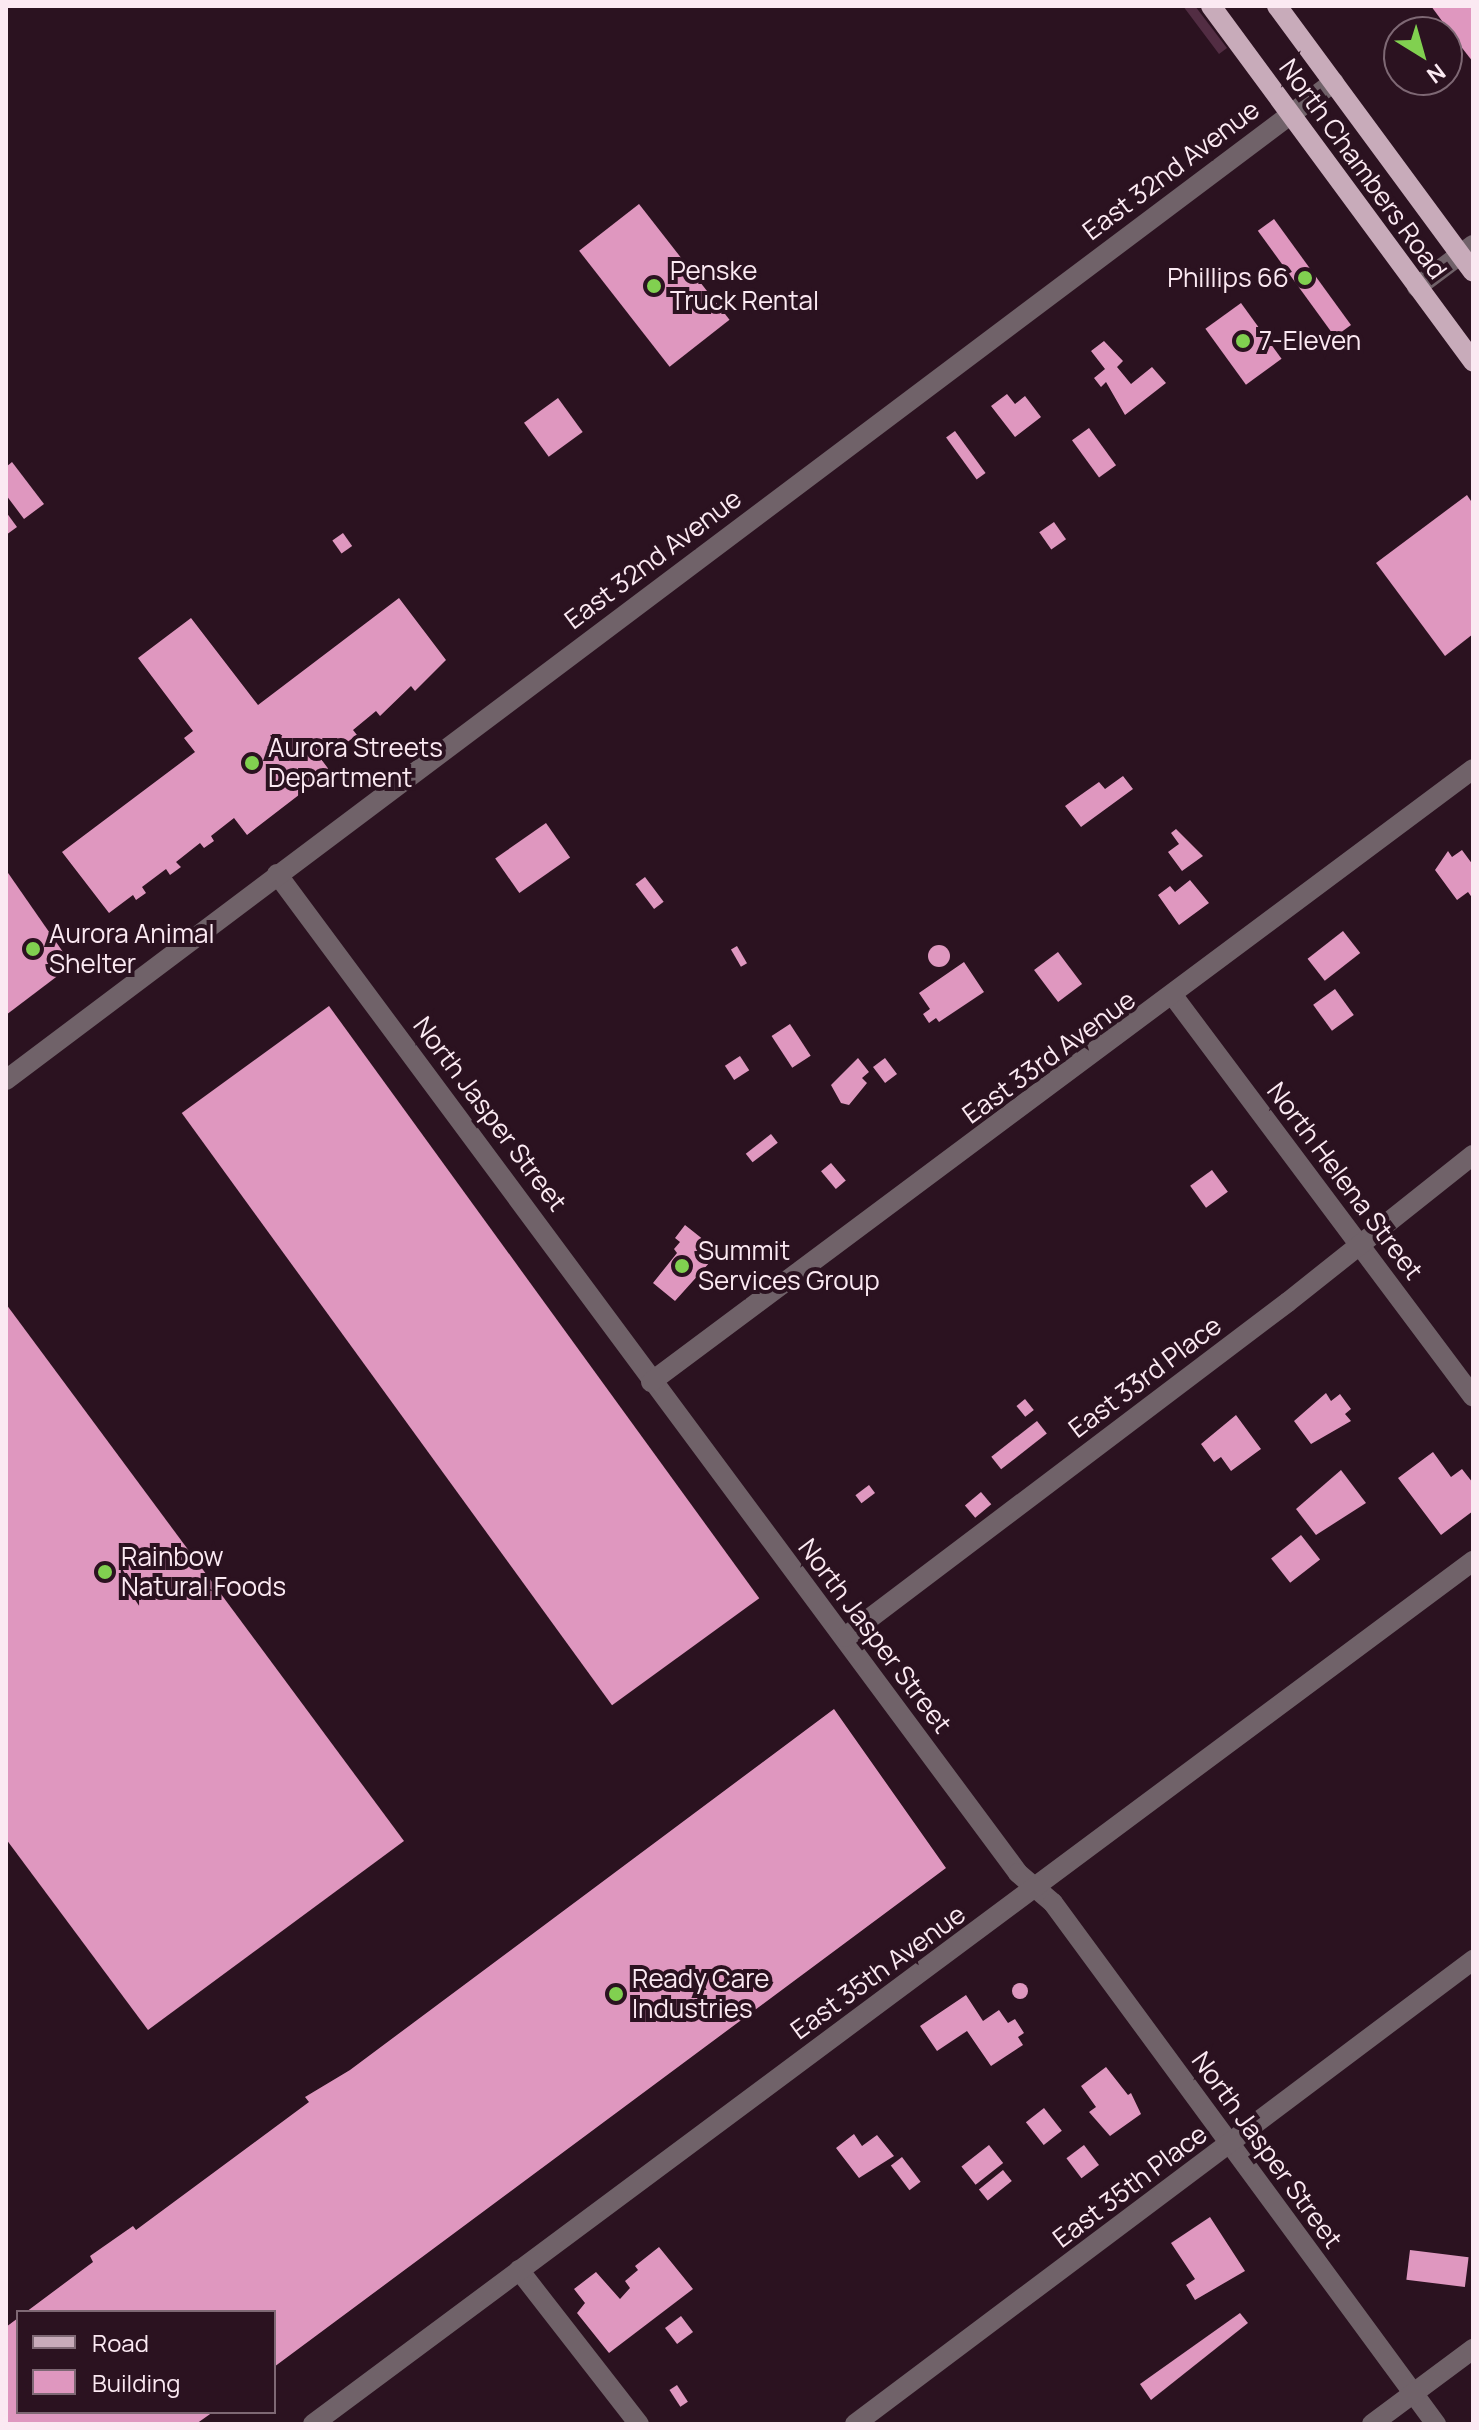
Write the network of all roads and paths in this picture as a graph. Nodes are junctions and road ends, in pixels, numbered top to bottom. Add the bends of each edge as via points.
1 (1211, 6) edge
2 (1277, 6) edge
3 (1334, 82) junction
4 (1291, 112) junction
5 (1467, 250) edge
6 (1473, 272) edge
7 (1417, 287) junction
8 (1473, 362) edge
9 (1473, 769) edge
10 (277, 874) junction
11 (1174, 997) junction
12 (6, 1080) edge
13 (1473, 1155) edge
14 (1360, 1242) junction
15 (651, 1382) junction
16 (1473, 1397) edge
17 (1473, 1561) edge
18 (845, 1637) junction
19 (1036, 1888) junction
20 (1473, 1960) edge
21 (1231, 2143) junction
22 (519, 2270) junction
23 (1473, 2349) edge
24 (1413, 2393) junction
25 (313, 2424) edge
26 (639, 2424) edge
27 (855, 2424) edge
28 (1372, 2424) edge
29 (1436, 2424) edge

1 - 4 main road, North Chambers Road
2 - 3 main road, North Chambers Road
3 - 4 street, East 32nd Avenue
3 - 5 main road, North Chambers Road
4 - 7 main road, North Chambers Road
4 - 10 street, East 32nd Avenue
5 - 6 main road, North Chambers Road
5 - 7 street
7 - 8 main road, North Chambers Road
9 - 11 street, East 33rd Avenue
10 - 12 street, East 32nd Avenue
10 - 15 street, North Jasper Street via 570,1263
11 - 14 street, North Helena Street
11 - 15 street, East 33rd Avenue
13 - 14 street, East 33rd Place
14 - 16 street, North Helena Street
14 - 18 street, East 33rd Place
15 - 18 street, North Jasper Street
17 - 19 street, East 35th Avenue
18 - 19 street, North Jasper Street via 1018,1873
19 - 21 street, North Jasper Street via 1053,1903
19 - 22 street, East 35th Avenue
20 - 21 street, East 35th Place
21 - 24 street, North Jasper Street
21 - 27 street, East 35th Place
22 - 25 street, East 35th Avenue
22 - 26 street
23 - 24 street
24 - 28 street
24 - 29 street, North Jasper Street

